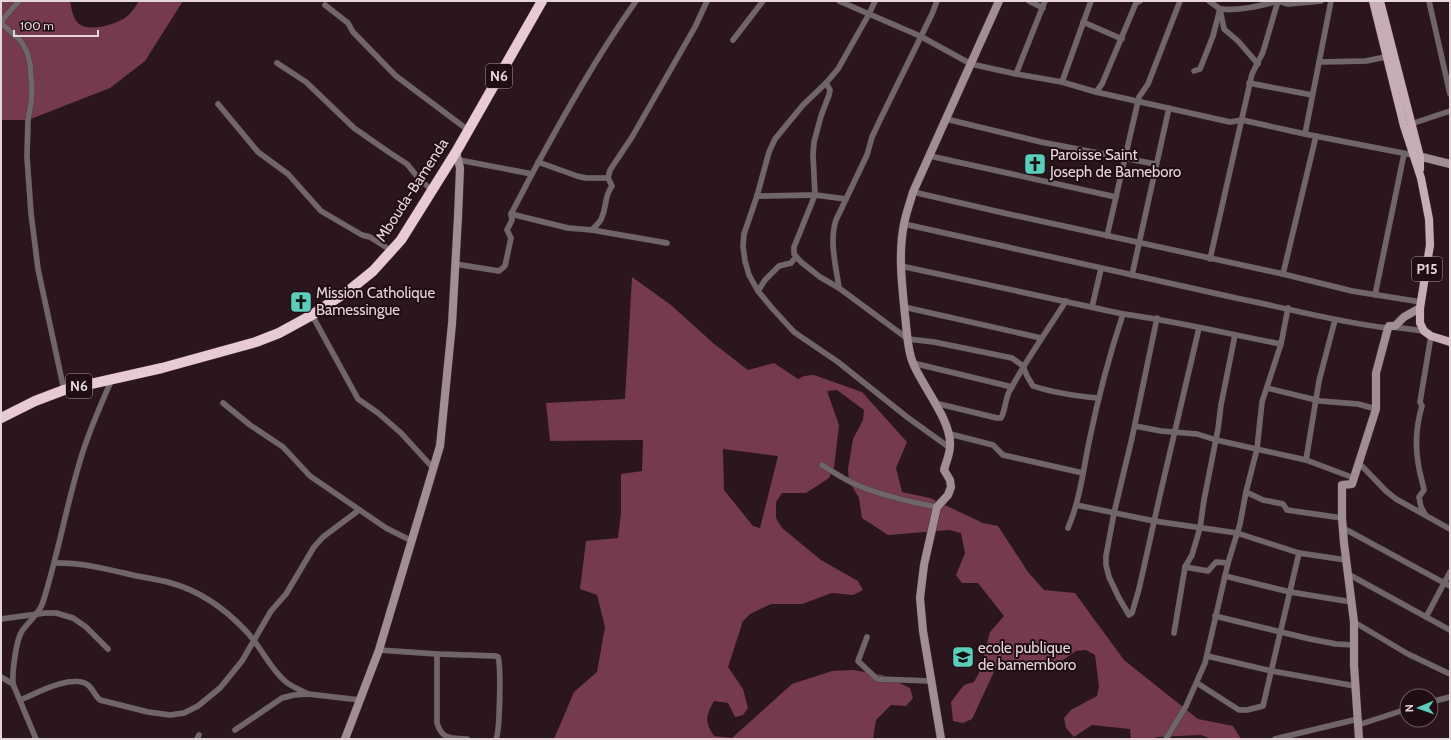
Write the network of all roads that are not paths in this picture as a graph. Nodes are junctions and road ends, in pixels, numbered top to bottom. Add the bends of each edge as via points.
1 (19, 1) edge
2 (542, 1) edge
3 (636, 1) edge
4 (707, 1) edge
5 (763, 1) edge
6 (839, 1) edge
7 (875, 1) edge
8 (937, 1) edge
9 (999, 1) edge
10 (1029, 1) edge
11 (1046, 1) edge
12 (1091, 1) edge
13 (1180, 1) edge
14 (1209, 1) edge
15 (1278, 1) edge
16 (1321, 1) edge
17 (1331, 1) edge
18 (1373, 1) edge
19 (1380, 1) edge
20 (1429, 1) edge
21 (1137, 2) edge
22 (324, 5) dead end
23 (1043, 8) junction
24 (1220, 9) junction
25 (869, 14) junction
26 (1083, 22) junction
27 (920, 36) junction
28 (1122, 39) junction
29 (733, 40) dead end
30 (1390, 56) junction
31 (1318, 62) junction
32 (277, 63) dead end
33 (971, 64) junction
34 (1258, 64) junction
35 (1194, 71) dead end
36 (1016, 74) junction
37 (1062, 82) junction
38 (826, 83) junction
39 (1249, 83) junction
40 (1096, 92) junction
41 (1450, 94) edge
42 (1312, 95) junction
43 (1138, 102) junction
44 (218, 104) dead end
45 (1169, 108) junction
46 (1450, 111) edge
47 (946, 119) junction
48 (1242, 120) junction
49 (1411, 124) junction
50 (468, 130) junction
51 (1305, 134) junction
52 (1316, 136) junction
53 (1404, 154) junction
54 (457, 156) junction
55 (930, 156) junction
56 (1417, 156) junction
57 (1126, 159) junction
58 (538, 162) junction
59 (1155, 164) junction
60 (1450, 164) edge
61 (532, 174) junction
62 (608, 178) junction
63 (432, 190) junction
64 (913, 192) junction
65 (815, 195) junction
66 (757, 196) junction
67 (1116, 197) junction
68 (846, 199) junction
69 (511, 214) junction
70 (904, 224) junction
71 (592, 230) junction
72 (1107, 236) junction
73 (1139, 243) junction
74 (667, 244) dead end
75 (392, 251) junction
76 (796, 257) junction
77 (1210, 259) junction
78 (455, 264) junction
79 (901, 266) junction
80 (1101, 268) junction
81 (1283, 274) junction
82 (1132, 275) junction
83 (840, 288) junction
84 (758, 291) junction
85 (1375, 295) junction
86 (1066, 301) junction
87 (1420, 305) junction
88 (904, 307) junction
89 (1092, 307) junction
90 (1288, 308) junction
91 (1123, 314) junction
92 (312, 315) junction
93 (1157, 318) junction
94 (1335, 320) junction
95 (1388, 327) junction
96 (1199, 328) junction
97 (1424, 331) junction
98 (1235, 335) junction
99 (1431, 336) junction
100 (1041, 338) junction
101 (908, 339) junction
102 (1450, 342) edge
103 (1281, 344) junction
104 (913, 363) junction
105 (1023, 366) junction
106 (112, 379) junction
107 (1012, 386) junction
108 (1267, 388) junction
109 (64, 390) junction
110 (1098, 398) junction
111 (1316, 400) junction
112 (223, 403) dead end
113 (935, 403) junction
114 (1376, 409) junction
115 (1, 418) edge
116 (1135, 426) junction
117 (1175, 431) junction
118 (950, 434) junction
119 (1216, 440) junction
120 (950, 448) junction
121 (1257, 448) junction
122 (1306, 460) junction
123 (1358, 462) junction
124 (822, 465) dead end
125 (433, 468) junction
126 (1083, 474) junction
127 (1354, 478) junction
128 (1246, 492) junction
129 (1076, 505) junction
130 (937, 507) junction
131 (359, 510) junction
132 (1114, 513) junction
133 (1425, 514) junction
134 (1342, 518) junction
135 (1154, 521) junction
136 (1068, 528) dead end
137 (1200, 528) junction
138 (1343, 528) junction
139 (1450, 529) edge
140 (1237, 533) junction
141 (412, 541) junction
142 (1299, 553) junction
143 (1346, 560) junction
144 (1228, 562) junction
145 (55, 563) junction
146 (1185, 567) junction
147 (1450, 572) edge
148 (1348, 574) junction
149 (1225, 576) junction
150 (1444, 583) junction
151 (1450, 586) edge
152 (1290, 592) junction
153 (1352, 602) junction
154 (36, 614) junction
155 (1216, 616) junction
156 (1426, 617) junction
157 (1, 619) edge
158 (1354, 622) junction
159 (1450, 630) edge
160 (1281, 632) junction
161 (1174, 633) dead end
162 (867, 637) dead end
163 (255, 639) junction
164 (1354, 645) junction
165 (108, 649) dead end
166 (379, 650) junction
167 (437, 654) junction
168 (1207, 656) junction
169 (1272, 671) junction
170 (1450, 674) edge
171 (1, 678) edge
172 (931, 680) junction
173 (1197, 683) junction
174 (13, 684) junction
175 (1355, 686) junction
176 (308, 694) junction
177 (1450, 697) edge
178 (20, 700) junction
179 (360, 700) junction
180 (1439, 700) edge
181 (1399, 711) edge
182 (1358, 722) junction
183 (235, 730) dead end
184 (36, 739) edge
185 (344, 739) edge
186 (467, 739) edge
187 (496, 739) edge
188 (941, 739) edge
189 (1166, 739) edge
190 (1275, 739) edge
191 (1359, 739) edge

1 - 109 street via 3,19 2,24 21,41 30,64 32,88 27,157 31,213 38,269
2 - 50 highway, Mbouda-Bamenda / N6
3 - 58 street
4 - 62 street via 695,28 610,170
5 - 29 street
6 - 25 street
7 - 25 street
8 - 27 street
9 - 33 street
10 - 23 street
11 - 23 street
12 - 26 street
13 - 43 street via 1148,84
14 - 24 street
15 - 16 street via 1288,4
15 - 24 street via 1252,8
15 - 34 street
17 - 31 street
18 - 30 main road, P15
19 - 30 main road, P15
20 - 41 street
21 - 28 street
22 - 50 street via 348,23 353,32 396,76
23 - 36 street
24 - 34 street via 1224,29 1238,40
24 - 35 street via 1200,69
25 - 27 street
25 - 38 street via 843,61
26 - 28 street
26 - 37 street
27 - 33 street
27 - 68 street
28 - 40 street
30 - 31 street via 1366,61
30 - 49 main road, P15
30 - 56 main road, P15
31 - 42 street
32 - 63 street via 306,82 354,128 407,164
33 - 36 street
33 - 47 street
34 - 39 street
36 - 37 street
37 - 40 street
38 - 65 street via 830,90 829,95 814,142
38 - 66 street via 803,105 775,139
39 - 42 street
39 - 48 street
40 - 43 street
42 - 51 street
43 - 45 street
43 - 57 street
44 - 75 street via 258,152 288,174 321,211
45 - 48 street via 1230,122
45 - 59 street
46 - 49 street
47 - 55 street
47 - 57 street
48 - 51 street
48 - 77 street
49 - 56 main road, P15
50 - 54 highway, Mbouda-Bamenda / N6
51 - 52 street
52 - 53 street
52 - 81 street
53 - 56 street
53 - 85 street
54 - 61 street
54 - 63 highway, Mbouda-Bamenda / N6
54 - 78 street via 460,168
55 - 64 street
55 - 67 street
56 - 60 street
56 - 87 main road, P15 via 1431,235
57 - 59 street
57 - 67 street
58 - 61 street
58 - 62 street via 577,176
59 - 73 street
61 - 69 street
62 - 71 street via 612,186 607,193 602,218
63 - 75 highway, Mbouda-Bamenda / N6
64 - 70 street
64 - 72 street
65 - 66 street
65 - 68 street
65 - 76 street via 794,244
66 - 84 street via 744,234 743,246 749,275
67 - 72 street
68 - 83 street via 836,220 833,235
69 - 71 street via 568,228
69 - 78 street via 512,220 507,230 511,238 505,266 502,269 499,271
70 - 79 street
70 - 80 street
71 - 74 street
72 - 73 street
73 - 77 street
73 - 82 street
75 - 92 highway, Mbouda-Bamenda / N6 via 352,288
76 - 83 street via 820,277
76 - 84 street via 791,263 779,266
77 - 81 street
78 - 125 street via 442,429
79 - 86 street
79 - 88 street
80 - 82 street
80 - 89 street
81 - 85 street
82 - 90 street
83 - 101 street
84 - 120 street via 794,332 838,362
85 - 87 street
86 - 89 street
86 - 100 street
87 - 95 street via 1395,326
87 - 97 main road, P15 via 1420,323
88 - 100 street
88 - 101 street
89 - 91 street
90 - 94 street
90 - 103 street
91 - 93 street
91 - 110 street
92 - 106 highway, Mbouda-Bamenda / N6 via 279,334 256,342
92 - 125 street via 358,399 401,433
93 - 96 street
93 - 116 street
94 - 95 street
94 - 111 street
95 - 97 street
95 - 114 street via 1376,373
96 - 98 street
96 - 117 street
97 - 99 main road
98 - 103 street
98 - 119 street
99 - 102 main road
99 - 133 street via 1420,402 1422,406 1417,440 1418,462 1424,490 1419,497
100 - 105 street
101 - 104 street
101 - 105 street via 1004,356
103 - 108 street
104 - 107 street
104 - 113 street
105 - 107 street
105 - 110 street via 1033,386
106 - 109 highway, Mbouda-Bamenda / N6
106 - 145 street via 80,461
107 - 113 street via 1000,418
108 - 111 street
108 - 121 street via 1262,402
109 - 115 highway, Mbouda-Bamenda / N6 via 34,401
110 - 126 street
111 - 114 street via 1358,404
111 - 122 street
112 - 131 street via 283,447 310,476
113 - 118 street
114 - 123 street
116 - 117 street
116 - 132 street
117 - 119 street
117 - 135 street
118 - 120 street
118 - 126 street via 993,445 1003,455
119 - 121 street
119 - 137 street
120 - 130 street via 944,470 951,488 948,496
121 - 122 street
121 - 128 street
122 - 127 street
123 - 127 street
123 - 133 street via 1396,499
124 - 130 street via 863,487 898,499
125 - 141 street
126 - 129 street
127 - 134 street via 1352,484 1342,485
128 - 134 street via 1263,500 1283,504 1287,510
128 - 140 street
129 - 132 street
129 - 136 street
130 - 172 street via 924,565 920,598
131 - 141 street
131 - 163 street via 323,537 314,547
132 - 135 street
132 - 135 street via 1106,566 1114,589 1129,615 1132,613 1139,589
133 - 139 street
134 - 138 street
135 - 137 street
137 - 140 street
137 - 146 street via 1192,555
138 - 143 street
138 - 150 street
140 - 142 street
140 - 144 street
141 - 166 street
142 - 143 street
142 - 152 street
143 - 148 street
144 - 146 street via 1216,562 1206,571
144 - 149 street
145 - 154 street via 43,604
145 - 163 street via 71,562 172,583 191,590 216,604
146 - 161 street
147 - 150 street
148 - 153 street
148 - 156 street
149 - 152 street
149 - 155 street
150 - 151 street
150 - 156 street
152 - 153 street
152 - 160 street
153 - 158 street
154 - 157 street
154 - 165 street via 56,614 73,618
154 - 174 street via 20,636 12,676
155 - 160 street
155 - 168 street
156 - 159 street
158 - 164 street
158 - 170 street via 1408,654
160 - 164 street via 1336,644
160 - 169 street
162 - 172 street via 858,661 877,679
163 - 176 street via 275,670 287,683
163 - 178 street via 242,661 220,688 198,706 184,713 170,715 148,712 100,700 89,686 75,681 55,685
164 - 175 street
166 - 167 street
166 - 179 street
167 - 186 street via 436,723 443,735
167 - 187 street via 498,657 499,713
168 - 169 street
168 - 173 street
169 - 173 street via 1263,706 1247,710 1239,710
169 - 175 street
171 - 174 street
172 - 188 street
173 - 189 street
174 - 178 street
175 - 182 street
176 - 179 street
176 - 183 street via 282,698
177 - 180 street
178 - 184 street
179 - 185 street
181 - 182 street
182 - 190 street
182 - 191 street

